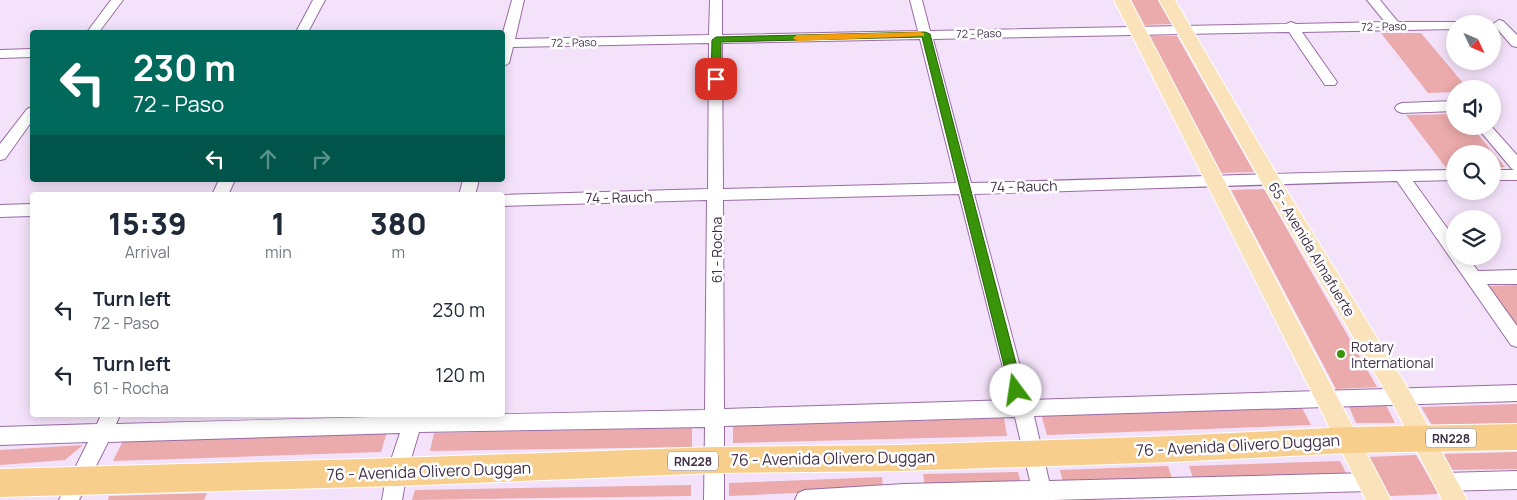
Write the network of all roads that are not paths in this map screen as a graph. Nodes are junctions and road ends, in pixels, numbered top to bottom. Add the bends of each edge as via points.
1 (117, 0) edge
2 (319, 0) edge
3 (518, 0) edge
4 (716, 0) edge
5 (916, 0) edge
6 (1122, 0) edge
7 (1167, 0) edge
8 (1373, 0) edge
9 (1501, 24) edge
10 (1517, 24) edge
11 (1394, 25) junction
12 (1446, 25) edge
13 (1291, 26) junction
14 (1501, 29) edge
15 (94, 30) edge
16 (303, 30) edge
17 (1138, 30) junction
18 (1184, 30) junction
19 (925, 34) junction
20 (716, 40) junction
21 (505, 43) edge
22 (1517, 43) edge
23 (30, 53) edge
24 (0, 54) edge
25 (1330, 82) dead end
26 (1446, 106) edge
27 (1402, 108) dead end
28 (30, 115) edge
29 (1491, 135) edge
30 (0, 155) edge
31 (1517, 165) edge
32 (1401, 175) junction
33 (1446, 175) edge
34 (1501, 175) edge
35 (1517, 175) edge
36 (1269, 178) junction
37 (1215, 182) junction
38 (964, 187) junction
39 (716, 196) junction
40 (505, 200) edge
41 (30, 210) edge
42 (0, 211) edge
43 (1446, 239) edge
44 (1465, 265) edge
45 (1517, 277) edge
46 (1474, 278) junction
47 (1517, 340) edge
48 (1517, 393) edge
49 (1327, 397) junction
50 (1401, 397) junction
51 (1021, 409) junction
52 (110, 417) edge
53 (715, 418) junction
54 (414, 420) edge
55 (102, 433) junction
56 (0, 436) edge
57 (1517, 437) edge
58 (1421, 439) junction
59 (1349, 440) junction
60 (1034, 453) junction
61 (715, 460) junction
62 (397, 472) junction
63 (1517, 480) edge
64 (1369, 482) junction
65 (1444, 482) junction
66 (0, 483) edge
67 (75, 490) edge
68 (1042, 495) edge
69 (392, 500) edge
70 (714, 500) edge
71 (805, 500) edge
72 (1379, 500) edge
73 (1455, 500) edge

1 - 15 street
2 - 16 street
3 - 21 street
4 - 20 street, 61 - Rocha
5 - 19 street
6 - 17 main road
7 - 18 main road, 65 - Avenida Almafuerte
8 - 11 street
9 - 10 street
11 - 12 street, 72 - Paso
11 - 13 street, 72 - Paso
13 - 18 street, 72 - Paso
13 - 25 street
14 - 22 street
17 - 18 street, 72 - Paso
17 - 19 street, 72 - Paso
17 - 37 main road
18 - 36 main road, 65 - Avenida Almafuerte
19 - 20 street, 72 - Paso
19 - 38 street
20 - 21 street, 72 - Paso
20 - 39 street, 61 - Rocha
23 - 24 street
26 - 27 street
28 - 30 street
29 - 31 street
32 - 33 street, 74 - Rauch
32 - 36 street, 74 - Rauch
32 - 43 street
34 - 35 street
36 - 37 street, 74 - Rauch
36 - 50 main road, 65 - Avenida Almafuerte
37 - 38 street, 74 - Rauch
37 - 49 main road
38 - 39 street, 74 - Rauch
38 - 51 street
39 - 40 street, 74 - Rauch
39 - 53 street, 61 - Rocha
41 - 42 street
44 - 46 street
45 - 46 street
46 - 47 street
48 - 50 street
49 - 50 street
49 - 51 street
49 - 59 main road
50 - 58 main road, 65 - Avenida Almafuerte
51 - 53 street
51 - 60 street
52 - 55 street
53 - 54 street
53 - 61 street, 61 - Rocha
54 - 55 street
54 - 62 street
55 - 56 street
55 - 67 street
57 - 58 highway, 76 - Avenida Olivero Duggan / RN228
58 - 59 highway, 76 - Avenida Olivero Duggan / RN228
58 - 65 main road, 65 - Avenida Almafuerte
59 - 60 highway, 76 - Avenida Olivero Duggan / RN228
59 - 64 main road
60 - 61 highway, 76 - Avenida Olivero Duggan / RN228
60 - 68 street
61 - 62 highway, 76 - Avenida Olivero Duggan / RN228
61 - 70 street, 61 - Rocha
62 - 67 highway, 76 - Avenida Olivero Duggan / RN228
62 - 69 street
63 - 65 street
64 - 68 street
64 - 72 main road
65 - 73 main road, 65 - Avenida Almafuerte
66 - 67 highway, 76 - Avenida Olivero Duggan / RN228
68 - 71 street via 904,494

